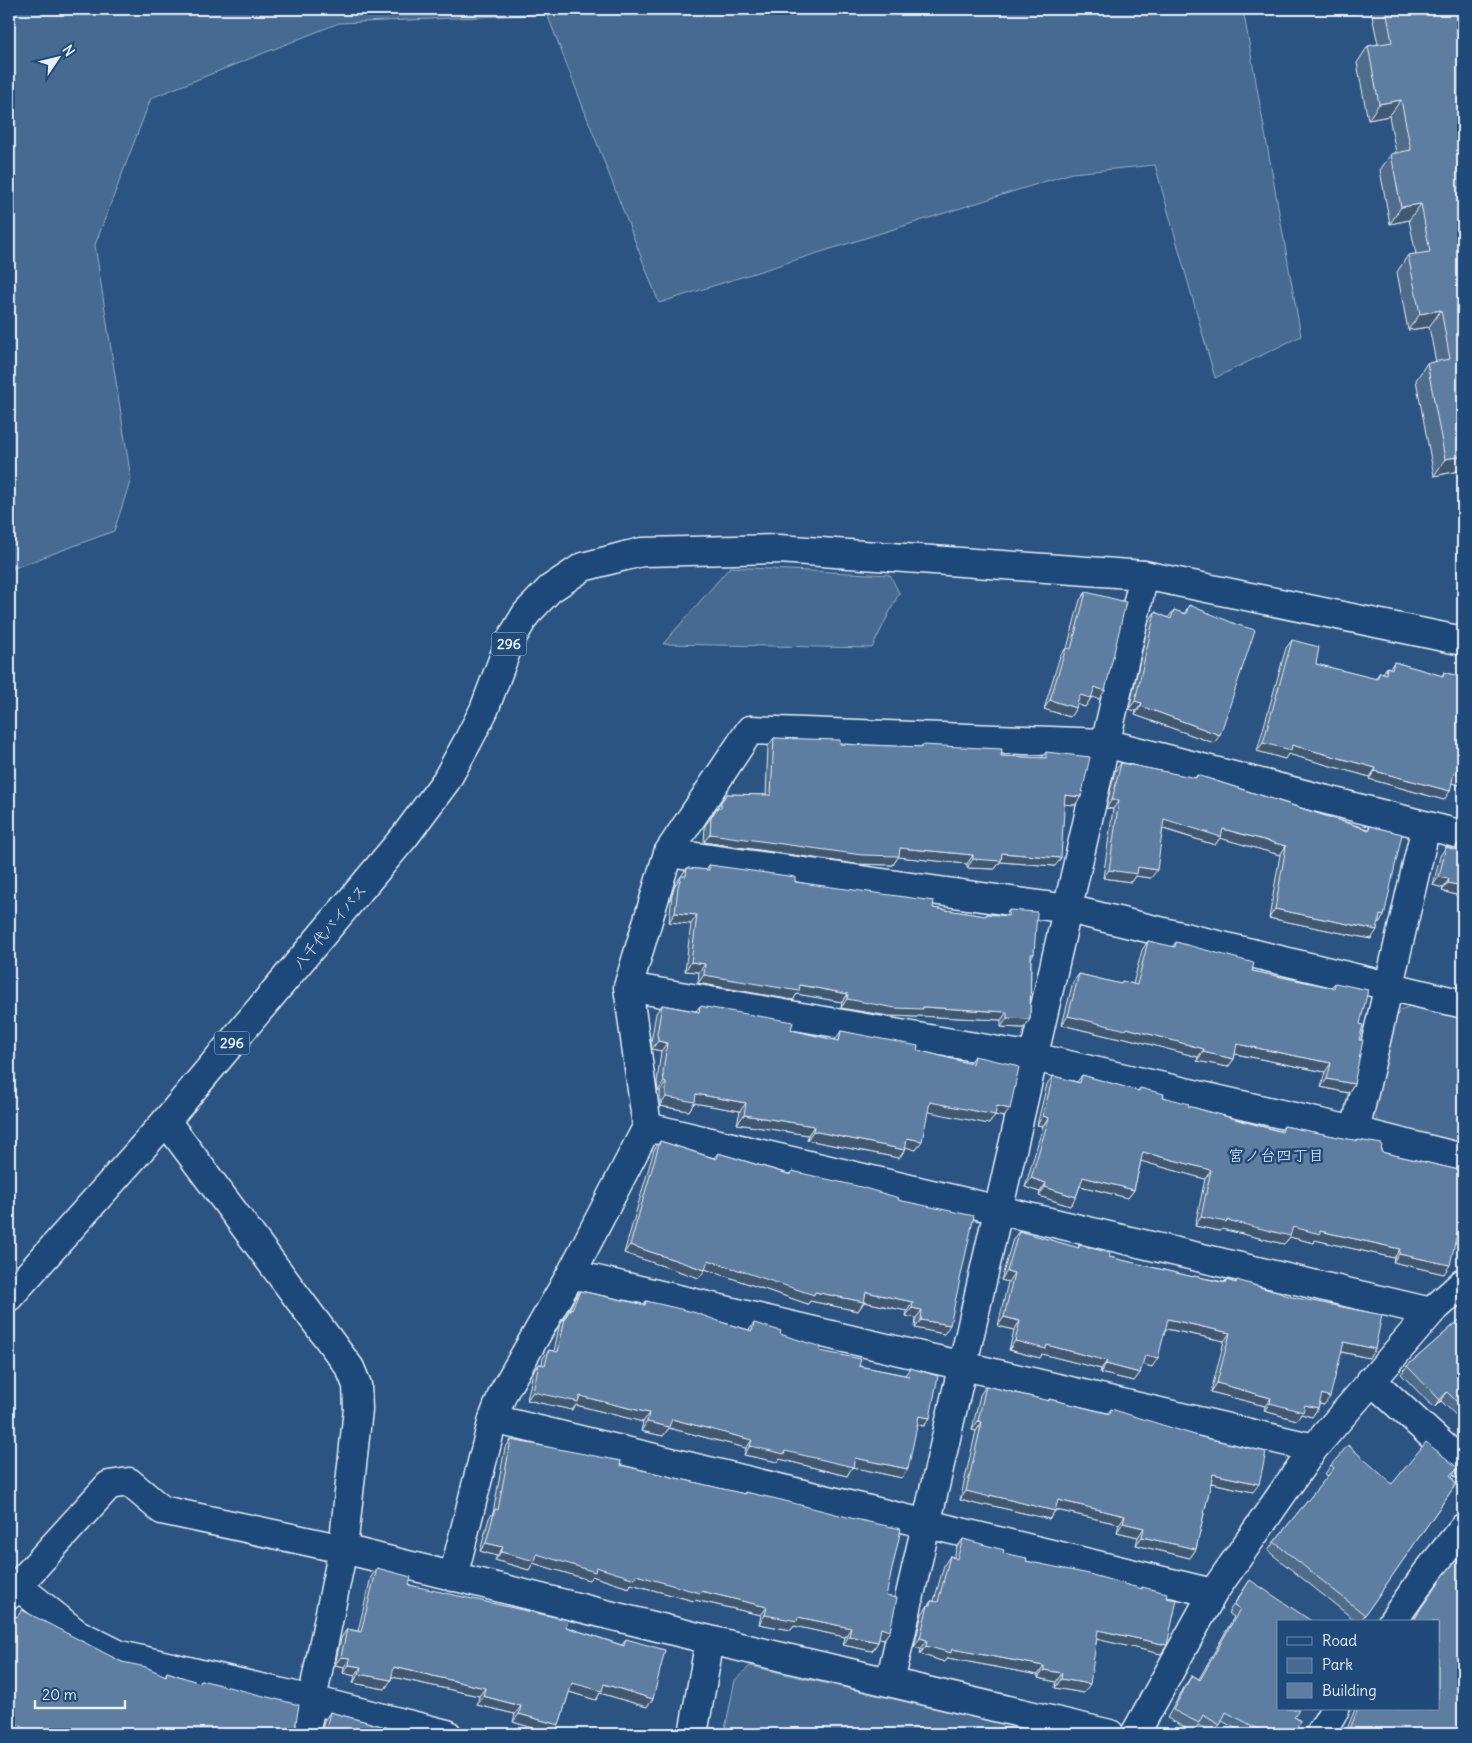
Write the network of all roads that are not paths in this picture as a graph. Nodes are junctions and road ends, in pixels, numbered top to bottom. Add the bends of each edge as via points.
1 (1144, 575) junction
2 (1463, 641) edge
3 (1105, 743) junction
4 (1426, 826) junction
5 (1463, 835) edge
6 (668, 853) junction
7 (1068, 909) junction
8 (628, 987) junction
9 (1389, 987) junction
10 (1463, 1004) edge
11 (1033, 1057) junction
12 (166, 1120) junction
13 (647, 1127) junction
14 (1355, 1131) junction
15 (1463, 1158) edge
16 (999, 1210) junction
17 (571, 1274) junction
18 (1463, 1283) edge
19 (9, 1297) edge
20 (1431, 1312) junction
21 (963, 1365) junction
22 (1371, 1380) junction
23 (492, 1419) junction
24 (1314, 1448) junction
25 (1463, 1464) edge
26 (927, 1524) junction
27 (1463, 1528) edge
28 (343, 1549) junction
29 (453, 1577) junction
30 (13, 1590) edge
31 (1213, 1593) junction
32 (1393, 1620) edge
33 (710, 1640) junction
34 (890, 1682) junction
35 (312, 1700) junction
36 (1334, 1710) edge
37 (305, 1734) edge
38 (447, 1734) edge
39 (693, 1734) edge
40 (1110, 1734) edge
41 (1134, 1734) edge
42 (1320, 1734) edge

1 - 2 main road, 八千代バイパス
1 - 3 main road
1 - 12 main road, 八千代バイパス / 296 via 779,550 642,552 583,567 550,589 526,614 510,641 484,710 446,781 405,836
3 - 4 main road
3 - 6 main road via 750,730
3 - 7 main road
4 - 5 main road
4 - 9 main road
6 - 7 main road
6 - 8 main road
7 - 9 main road
7 - 11 main road
8 - 11 main road
8 - 13 main road
9 - 10 main road
9 - 14 main road
11 - 14 main road
11 - 16 main road
12 - 19 main road, 八千代バイパス / 296
12 - 28 main road via 350,1368 357,1385 358,1409
13 - 16 main road
13 - 17 main road
14 - 15 main road
16 - 20 main road
16 - 21 main road
17 - 21 main road
17 - 23 main road via 503,1393
18 - 20 main road
20 - 22 main road
21 - 24 main road
21 - 26 main road
22 - 24 main road
22 - 25 main road
23 - 26 main road
23 - 29 main road
24 - 31 main road
26 - 31 main road
26 - 34 main road
27 - 32 main road
28 - 29 main road
28 - 30 main road via 162,1510 129,1482 109,1485
28 - 35 main road
29 - 33 main road
30 - 35 main road via 76,1633 120,1655
31 - 41 main road
33 - 34 main road
33 - 39 main road
34 - 40 main road
35 - 37 main road
35 - 38 main road
36 - 42 main road

